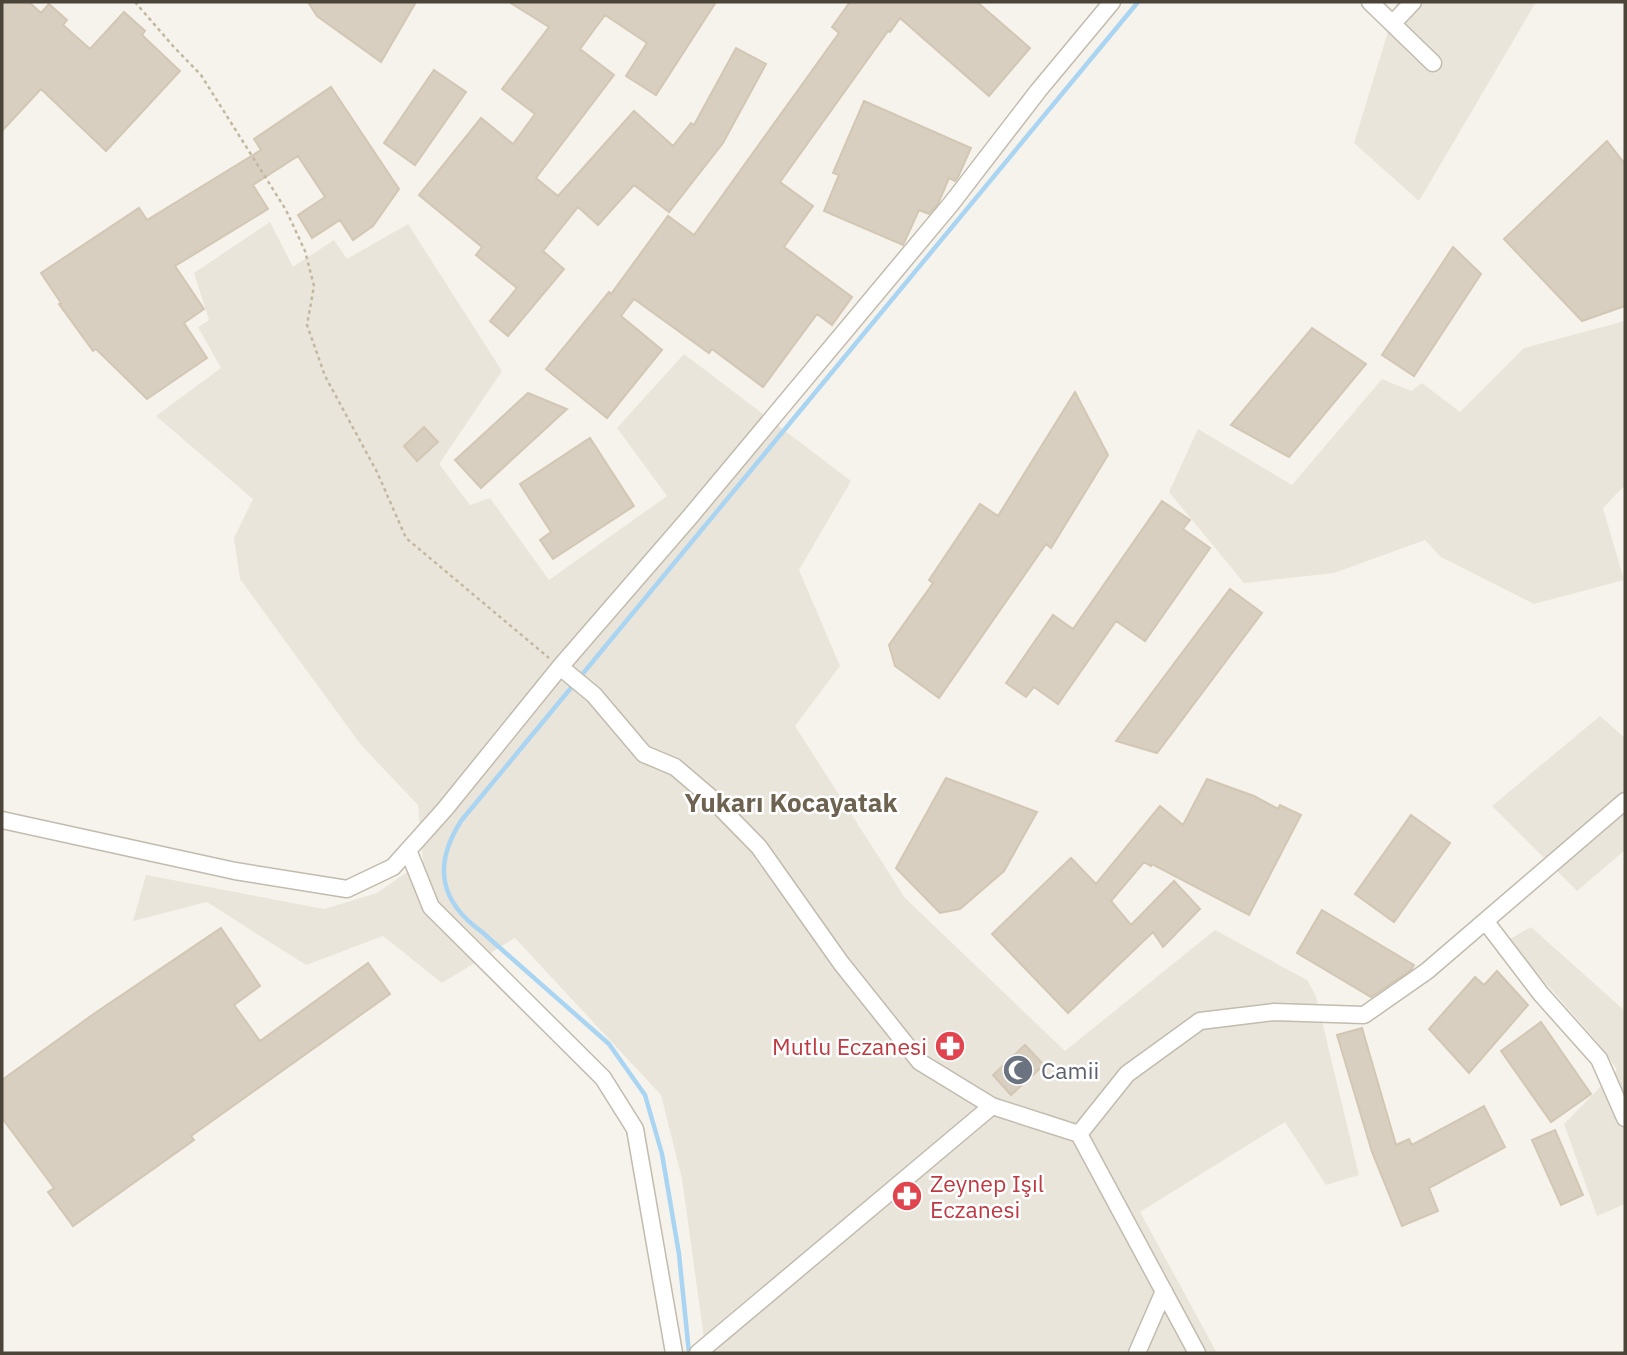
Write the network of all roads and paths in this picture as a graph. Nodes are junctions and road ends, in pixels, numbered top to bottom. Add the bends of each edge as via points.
1 (135, 2) edge
2 (1112, 2) edge
3 (1370, 2) edge
4 (1413, 2) edge
5 (1393, 23) junction
6 (1433, 63) dead end
7 (562, 669) junction
8 (1625, 801) edge
9 (2, 820) edge
10 (408, 850) junction
11 (1486, 922) junction
12 (992, 1106) junction
13 (1625, 1118) edge
14 (1079, 1134) junction
15 (1164, 1291) junction
16 (674, 1353) edge
17 (698, 1353) edge
18 (1137, 1353) edge
19 (1198, 1353) edge

1 - 7 path via 201,75 286,210 305,251 314,286 307,325 325,376 377,472 406,538
2 - 7 street via 951,204
3 - 5 street
4 - 5 street
5 - 6 street
7 - 10 street
7 - 12 street via 594,695 644,754 675,767 759,847 841,963 920,1062
8 - 11 street
9 - 10 street via 235,871 347,889 393,867
10 - 16 street via 432,907 603,1077 635,1129
11 - 13 street via 1599,1059
11 - 14 street via 1364,1015 1274,1012 1200,1021 1127,1074
12 - 14 street
12 - 17 street
14 - 15 street
15 - 18 street
15 - 19 street

